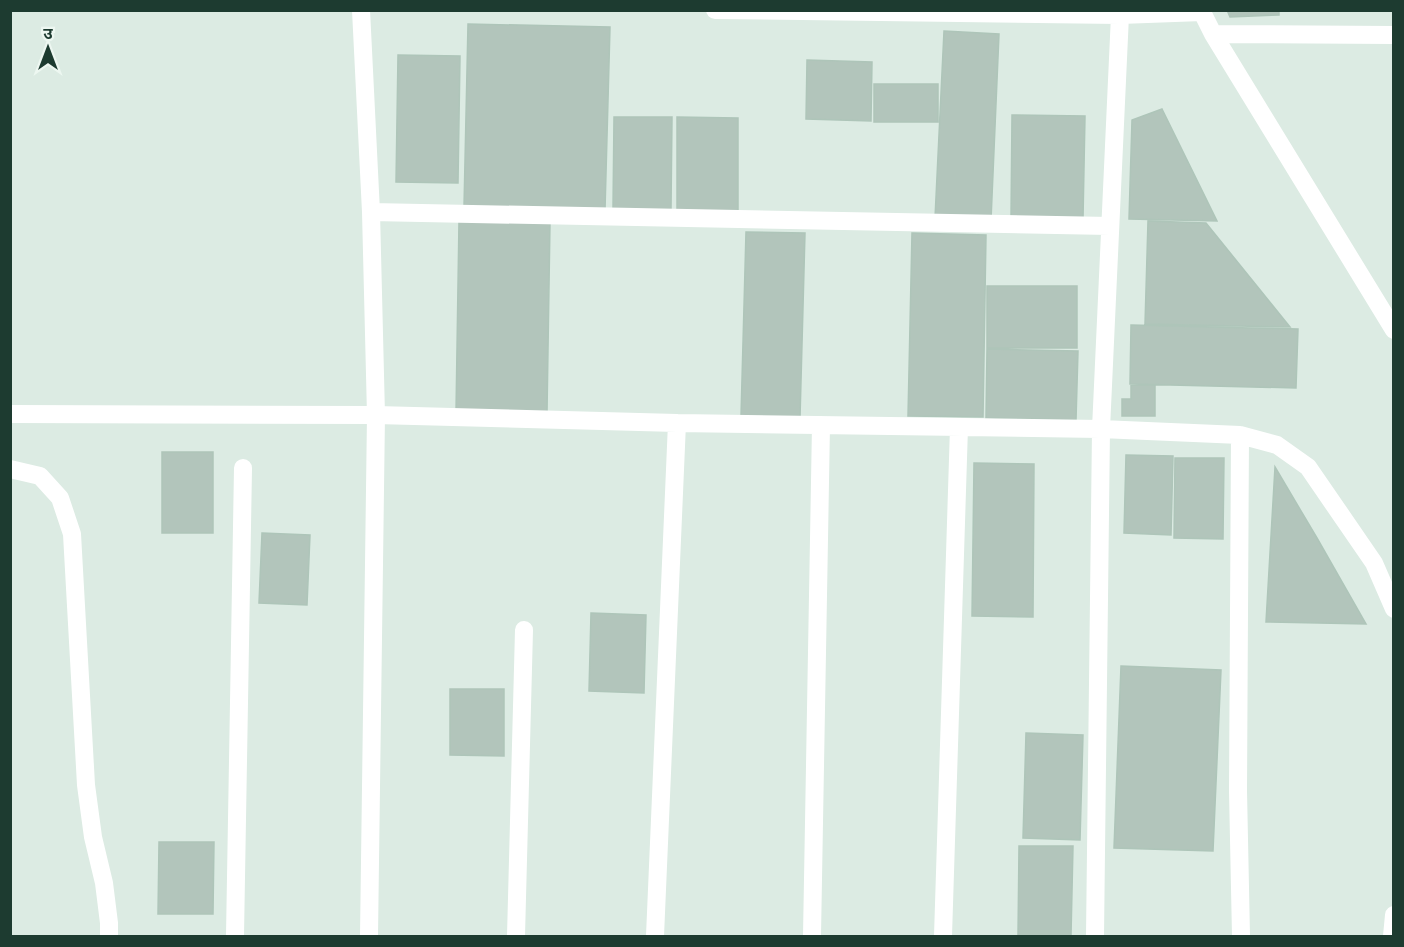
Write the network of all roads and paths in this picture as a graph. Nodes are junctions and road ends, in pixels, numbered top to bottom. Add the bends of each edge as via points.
1 (361, 10) edge
2 (715, 10) edge
3 (1201, 11) edge
4 (1121, 13) edge
5 (1213, 33) junction
6 (1394, 35) edge
7 (371, 212) junction
8 (1110, 226) junction
9 (1394, 330) edge
10 (10, 414) edge
11 (376, 415) junction
12 (677, 423) junction
13 (821, 425) junction
14 (959, 427) junction
15 (1101, 429) junction
16 (1240, 435) junction
17 (243, 468) dead end
18 (10, 469) edge
19 (1394, 609) edge
20 (524, 630) dead end
21 (1394, 915) edge
22 (109, 936) edge
23 (235, 936) edge
24 (369, 936) edge
25 (516, 936) edge
26 (655, 936) edge
27 (812, 936) edge
28 (943, 936) edge
29 (1095, 936) edge
30 (1241, 936) edge
31 (1392, 936) edge

1 - 7 street
2 - 4 street
3 - 4 street
3 - 5 street
4 - 8 street
5 - 6 street
5 - 9 street
7 - 8 street
7 - 11 street
8 - 15 street
10 - 11 street
11 - 12 street
11 - 24 street
12 - 13 street
12 - 26 street
13 - 14 street
13 - 27 street
14 - 15 street
14 - 28 street
15 - 16 street
15 - 29 street
16 - 19 street via 1276,445 1308,467 1374,563
16 - 30 street
17 - 23 street
18 - 22 street via 40,476 60,498 72,534 86,785 104,883
20 - 25 street
21 - 31 street

